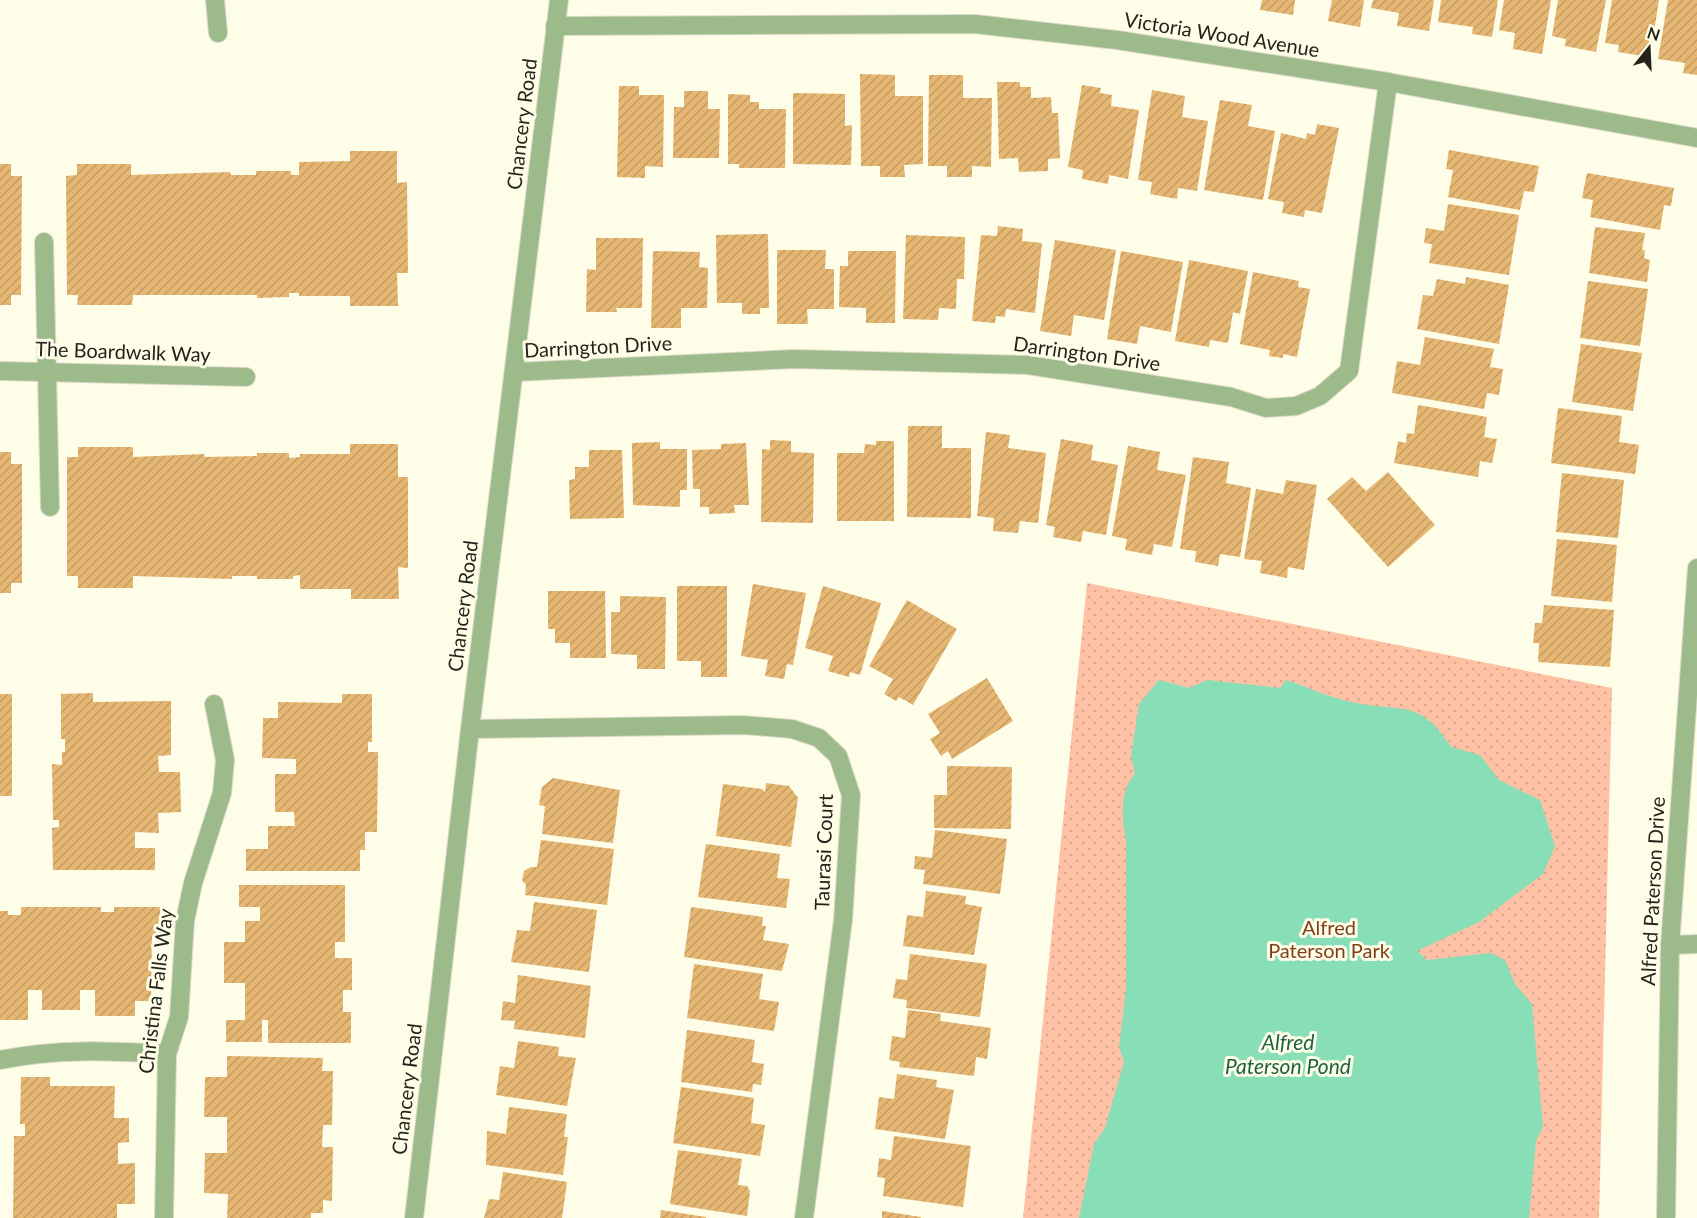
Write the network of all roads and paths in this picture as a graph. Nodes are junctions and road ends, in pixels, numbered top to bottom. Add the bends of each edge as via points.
1 (215, 0) edge
2 (559, 0) edge
3 (555, 26) junction
4 (218, 33) dead end
5 (1388, 82) junction
6 (1697, 138) edge
7 (44, 242) dead end
8 (0, 371) edge
9 (47, 371) junction
10 (514, 372) junction
11 (246, 377) dead end
12 (50, 507) dead end
13 (1696, 577) edge
14 (214, 704) dead end
15 (470, 729) junction
16 (1697, 944) edge
17 (1670, 945) junction
18 (167, 1054) junction
19 (0, 1060) edge
20 (164, 1218) edge
21 (414, 1218) edge
22 (804, 1218) edge
23 (1666, 1218) edge

1 - 4 street
2 - 3 street, Chancery Road
3 - 5 street, Victoria Wood Avenue via 975,24 1117,40
3 - 10 street, Chancery Road
5 - 6 street, Victoria Wood Avenue
5 - 10 street, Darrington Drive via 1349,371 1320,396 1296,406 1266,408 1232,397 1028,365 795,359
7 - 9 street
8 - 9 street, The Boardwalk Way
9 - 11 street, The Boardwalk Way
9 - 12 street
10 - 15 street, Chancery Road
13 - 17 street, Alfred Paterson Drive
14 - 18 street, Christina Falls Way via 225,759 222,794 187,911 179,1017
15 - 21 street, Chancery Road
15 - 22 street, Taurasi Court via 743,725 792,729 819,738 838,756 851,795 843,920
16 - 17 street
17 - 23 street, Alfred Paterson Drive
18 - 19 street via 84,1050 38,1052
18 - 20 street, Christina Falls Way

